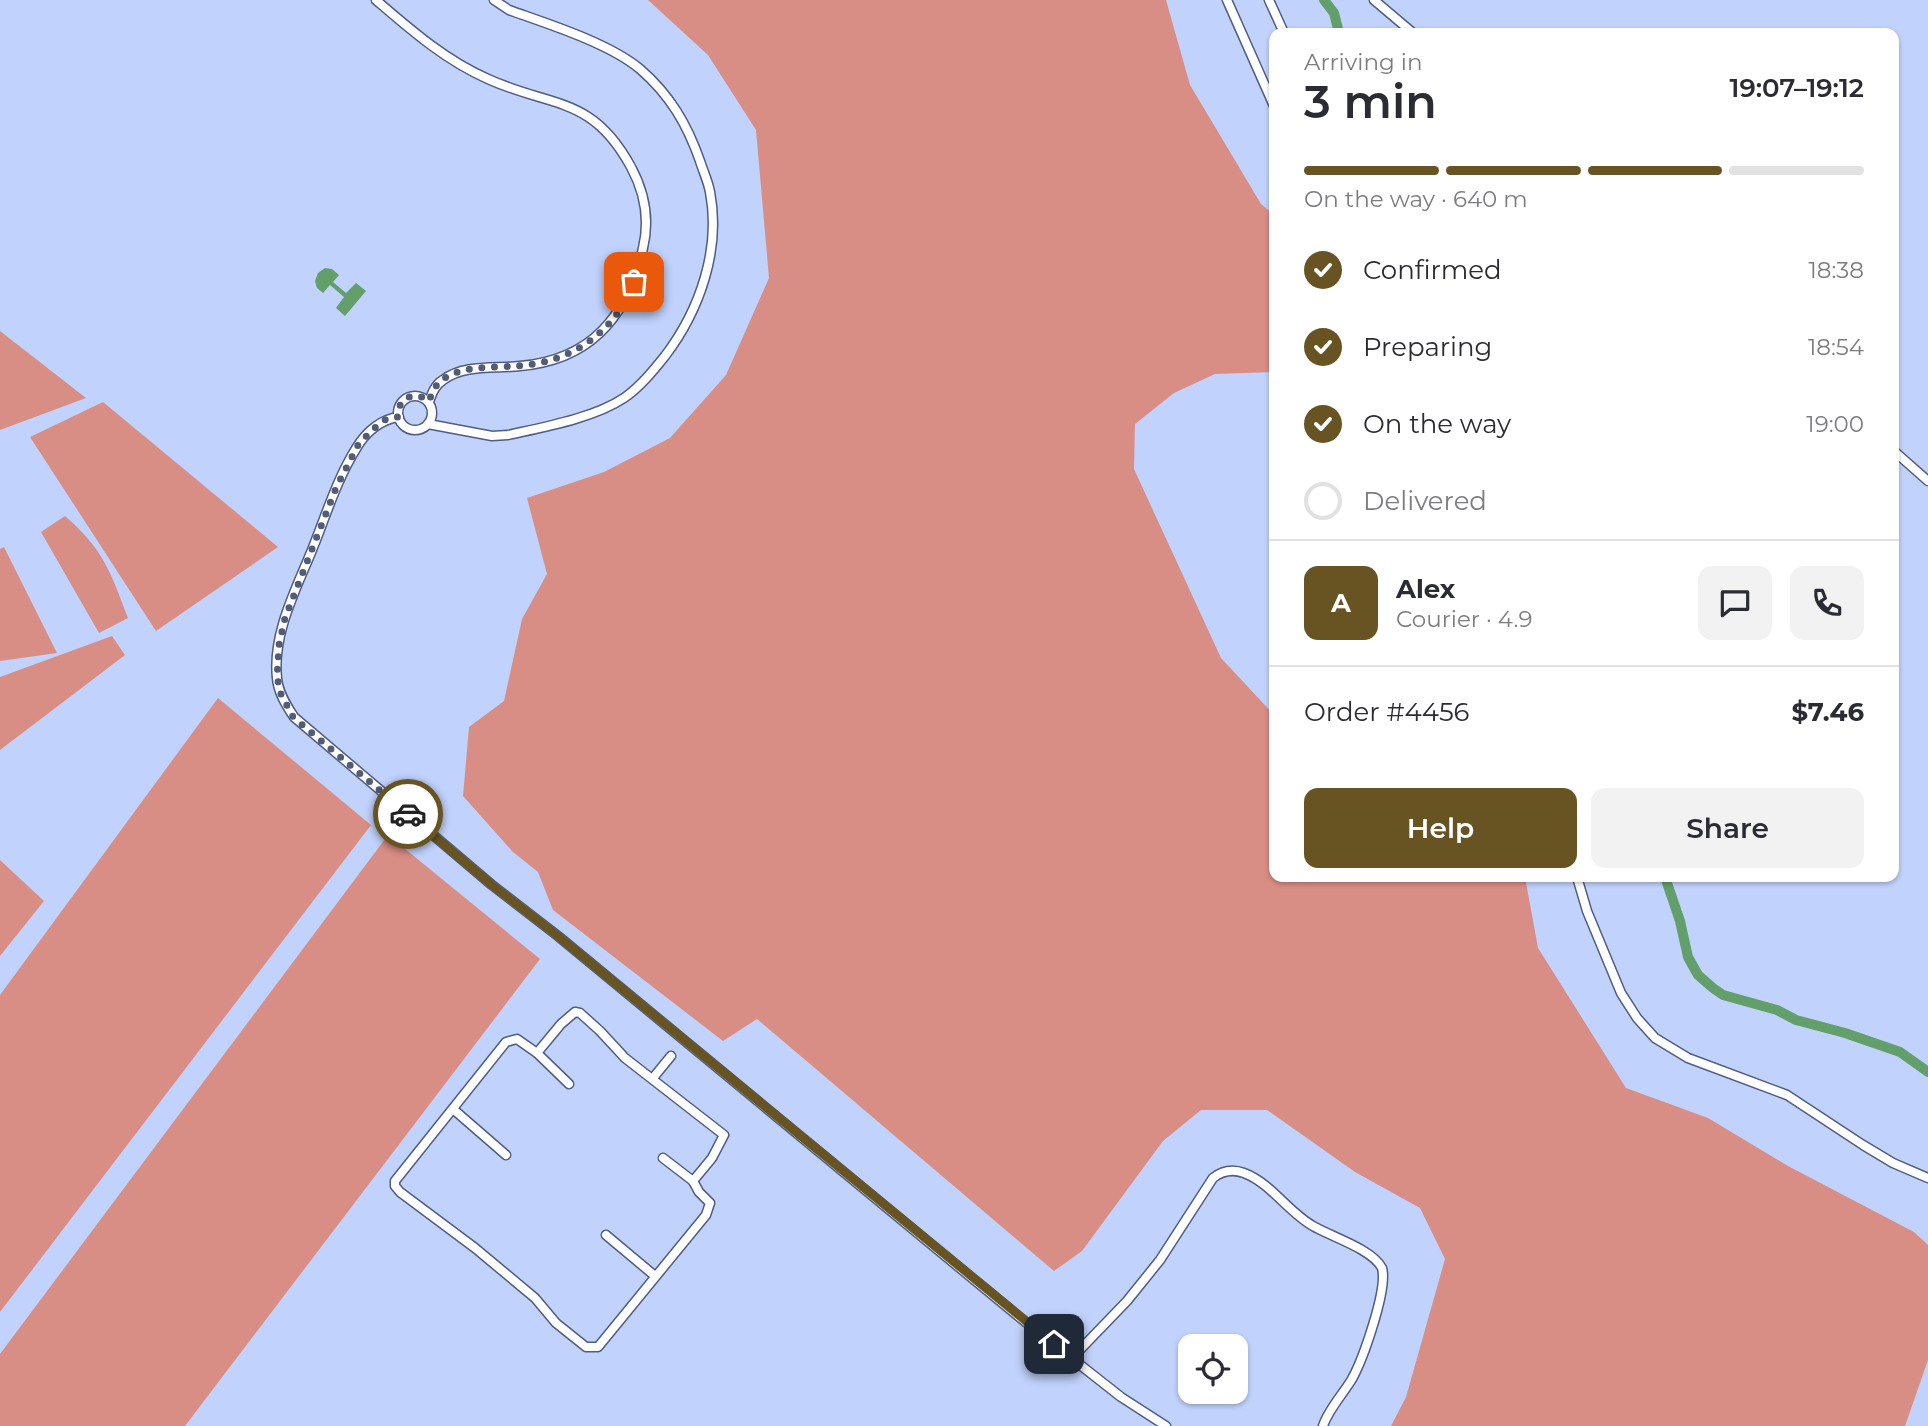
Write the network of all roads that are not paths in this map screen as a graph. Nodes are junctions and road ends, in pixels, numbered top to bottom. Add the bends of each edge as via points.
1 (376, 0) edge
2 (494, 0) edge
3 (1227, 0) edge
4 (1269, 0) edge
5 (1374, 0) edge
6 (1282, 28) edge
7 (1407, 28) edge
8 (1269, 89) edge
9 (429, 401) junction
10 (398, 417) junction
11 (428, 424) junction
12 (1899, 455) edge
13 (1928, 481) edge
14 (1578, 882) edge
15 (537, 1053) junction
16 (671, 1056) dead end
17 (653, 1078) junction
18 (569, 1084) dead end
19 (453, 1109) junction
20 (506, 1155) dead end
21 (663, 1158) dead end
22 (1928, 1178) edge
23 (693, 1181) junction
24 (606, 1235) dead end
25 (655, 1276) junction
26 (1072, 1358) junction
27 (1166, 1426) edge
28 (1323, 1426) edge

1 - 9 street via 457,63 597,122 621,149 645,198 645,239 632,287 618,313 593,339 562,358 450,376 434,388
2 - 11 street via 618,53 664,94 690,134 709,190 712,249 680,337 625,398 602,410 508,435
3 - 8 street
4 - 6 street
5 - 7 street
9 - 10 street via 407,397 399,406
9 - 11 street
10 - 11 street via 414,430
10 - 26 street via 386,419 358,445 336,488 285,618 277,677 293,717
12 - 13 street
14 - 22 street via 1621,993 1656,1038 1688,1058 1787,1095 1893,1163
15 - 17 street via 571,1014 580,1013 625,1058
15 - 18 street
15 - 19 street via 517,1039 506,1042
16 - 17 street
17 - 23 street via 724,1135
19 - 20 street
19 - 25 street via 395,1181 397,1189 535,1298 556,1323 586,1347 598,1347
21 - 23 street
23 - 25 street via 710,1203 706,1215
24 - 25 street
26 - 27 street
26 - 28 street via 1154,1268 1213,1178 1222,1172 1238,1172 1260,1183 1311,1225 1373,1257 1382,1268 1382,1287 1363,1354

